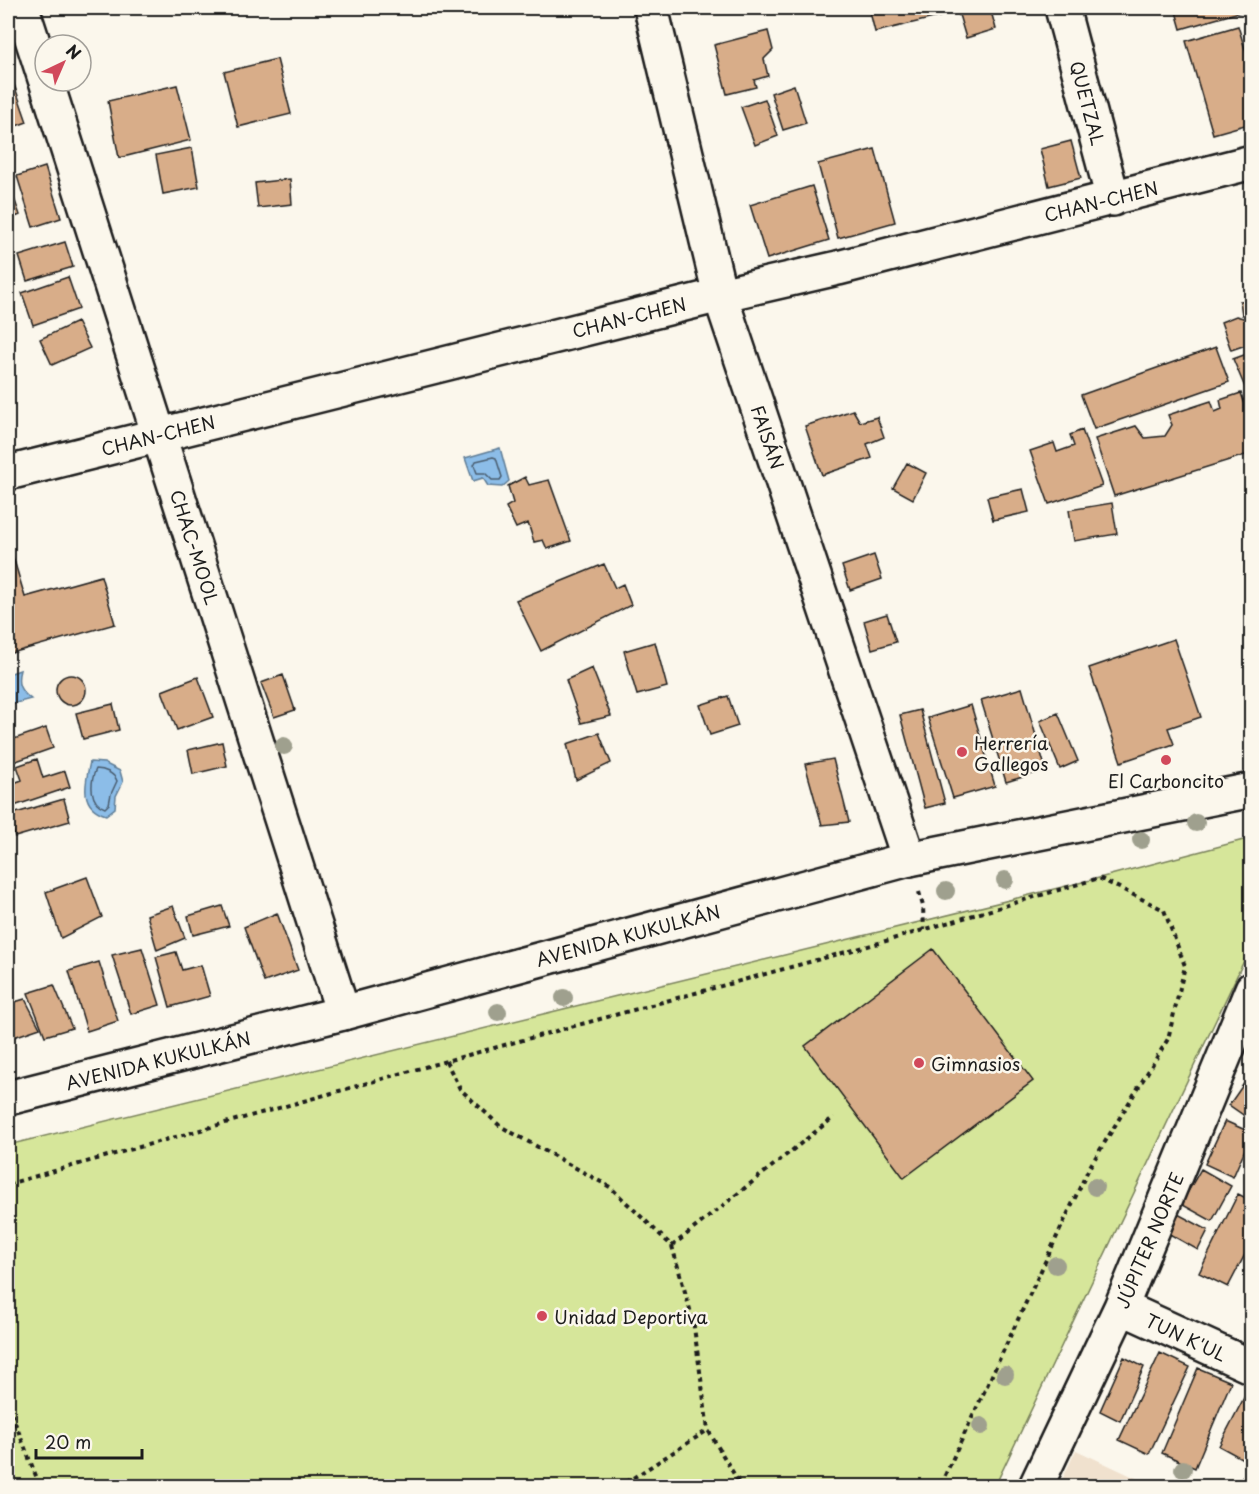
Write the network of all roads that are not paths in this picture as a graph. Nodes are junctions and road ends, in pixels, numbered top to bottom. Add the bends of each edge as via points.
1 (22, 8) edge
2 (651, 8) edge
3 (1062, 8) edge
4 (33, 42) edge
5 (49, 93) edge
6 (1251, 162) edge
7 (1113, 199) junction
8 (720, 295) junction
9 (159, 434) junction
10 (8, 474) edge
11 (1251, 790) edge
12 (909, 859) junction
13 (1251, 989) edge
14 (343, 1013) junction
15 (1242, 1041) edge
16 (8, 1098) edge
17 (1121, 1307) junction
18 (1251, 1367) edge
19 (1036, 1486) edge

1 - 4 street, CHAC-MOOL
2 - 8 street, FAISÁN
3 - 7 street, QUETZAL
5 - 9 street, CHAC-MOOL
6 - 7 street, CHAN-CHEN
7 - 8 street, CHAN-CHEN
8 - 9 street, CHAN-CHEN
8 - 12 street, FAISÁN
9 - 10 street, CHAN-CHEN
9 - 14 street, CHAC-MOOL
11 - 12 street, AVENIDA KUKULKÁN
12 - 14 street, AVENIDA KUKULKÁN
13 - 15 street, JÚPITER NORTE
14 - 16 street, AVENIDA KUKULKÁN
15 - 17 street, JÚPITER NORTE
17 - 18 street, TUN K'UL
17 - 19 street, JÚPITER NORTE

